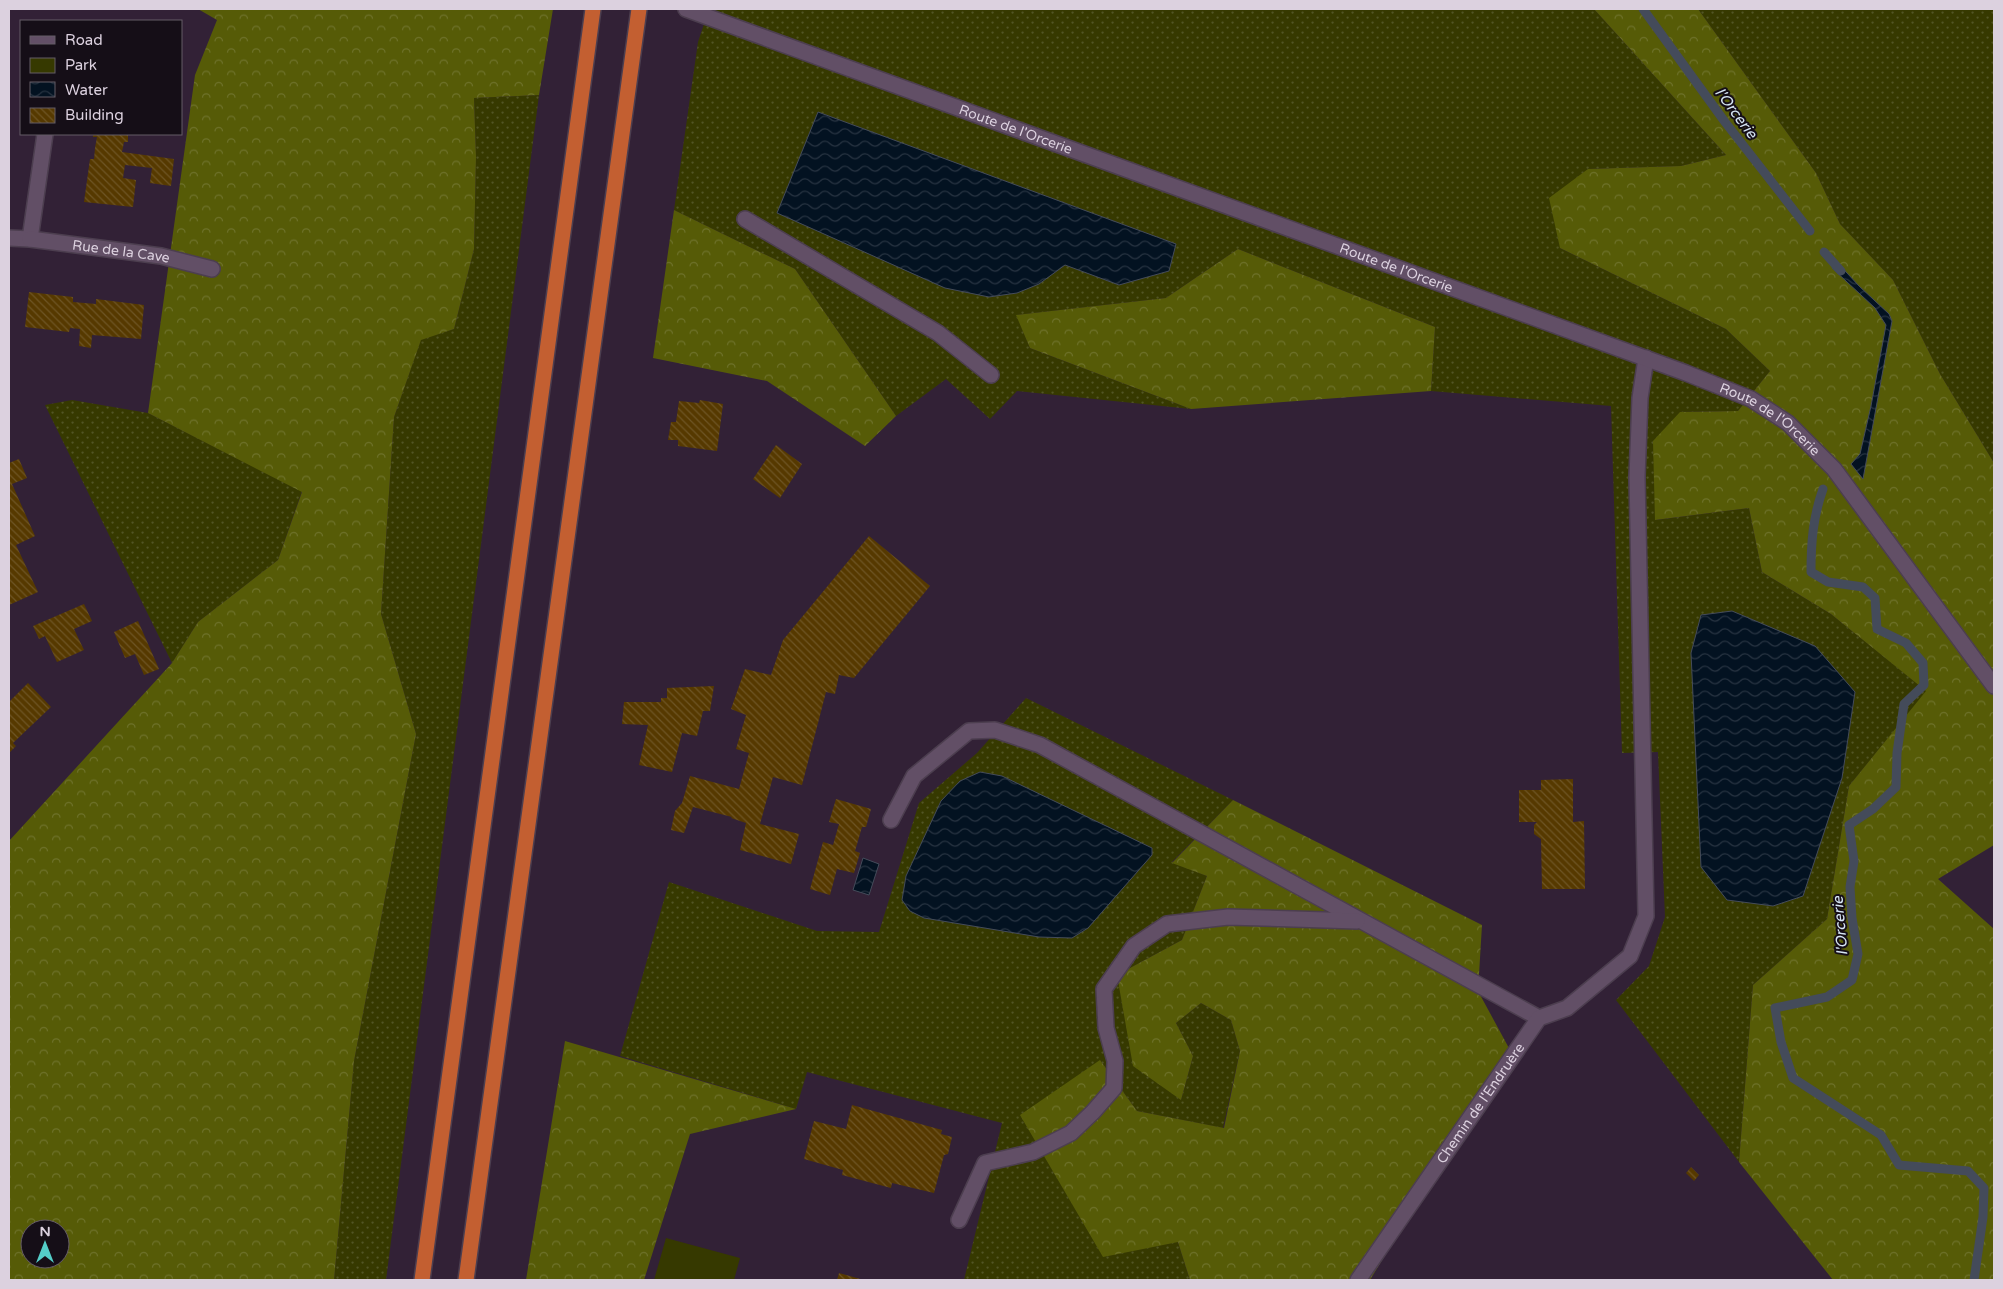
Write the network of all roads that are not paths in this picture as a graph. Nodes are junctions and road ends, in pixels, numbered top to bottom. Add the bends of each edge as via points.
1 (593, 9) edge
2 (639, 9) edge
3 (686, 9) edge
4 (44, 135) edge
5 (744, 219) dead end
6 (9, 238) edge
7 (30, 239) junction
8 (212, 269) dead end
9 (1646, 358) junction
10 (991, 375) dead end
11 (1994, 686) edge
12 (891, 820) dead end
13 (1361, 921) junction
14 (1539, 1018) junction
15 (959, 1220) dead end
16 (422, 1280) edge
17 (466, 1280) edge
18 (1358, 1280) edge

1 - 16 highway
2 - 17 highway
3 - 9 street, Route de l'Orcerie
4 - 7 street
5 - 10 street via 938,333
6 - 7 street, Rue de la Cave
7 - 8 street, Rue de la Cave via 161,256
9 - 11 street, Route de l'Orcerie via 1751,398 1788,423 1834,469
9 - 14 street via 1640,398 1637,477 1646,916 1630,956 1566,1008
12 - 13 street via 914,776 969,731 995,730 1040,746
13 - 14 street
13 - 15 street via 1228,917 1168,924 1134,946 1104,989 1106,1028 1115,1062 1114,1088 1070,1133 1033,1152 985,1162
14 - 18 street, Chemin de l'Endruère

